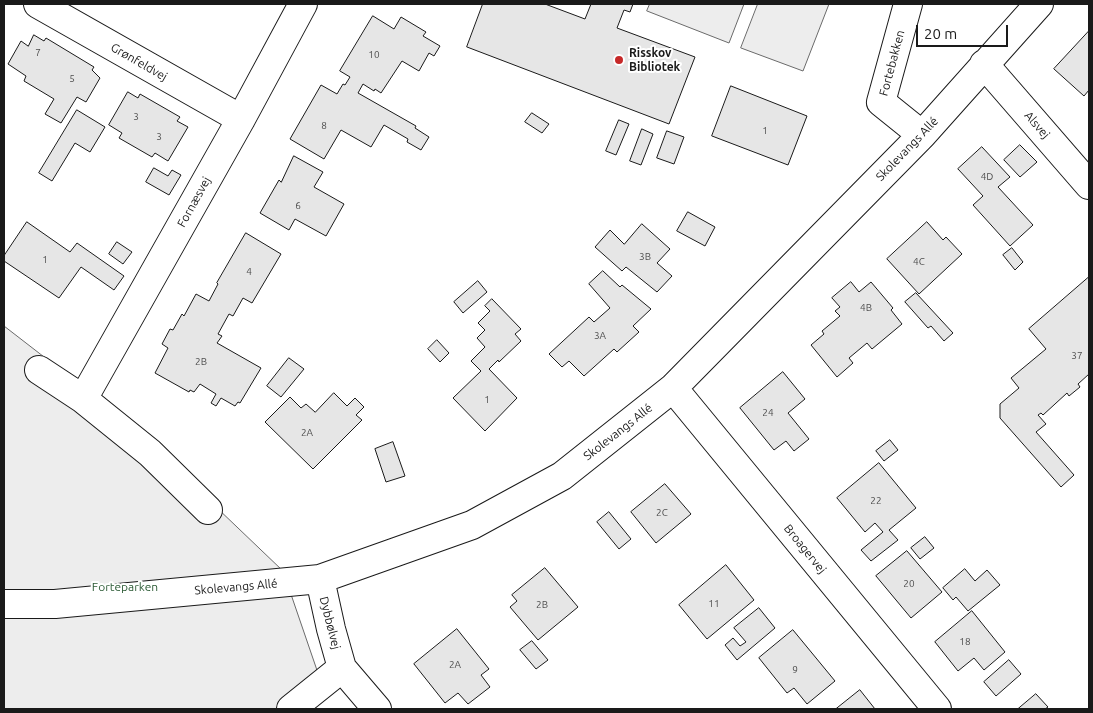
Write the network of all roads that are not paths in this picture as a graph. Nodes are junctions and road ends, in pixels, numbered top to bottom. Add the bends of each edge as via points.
1 (38, 4) edge
2 (303, 4) edge
3 (908, 4) edge
4 (1039, 4) edge
5 (984, 64) junction
6 (241, 119) junction
7 (922, 135) junction
8 (1089, 185) edge
9 (39, 370) dead end
10 (673, 388) junction
11 (83, 399) junction
12 (208, 510) dead end
13 (320, 579) junction
14 (4, 604) edge
15 (55, 604) junction
16 (4, 618) edge
17 (342, 668) junction
18 (291, 709) edge
19 (377, 709) edge
20 (937, 709) edge

1 - 6 street, Grønfeldvej
2 - 6 street, Fornæsvej
3 - 7 street, Fortebakken via 881,102
4 - 5 street, Skolevangs Allé
5 - 7 street, Skolevangs Allé
5 - 8 street, Alsvej
6 - 11 street, Fornæsvej
7 - 10 street, Skolevangs Allé
9 - 11 street
10 - 13 street, Skolevangs Allé via 562,476 472,525
10 - 20 street, Broagervej
11 - 12 street via 150,453
13 - 15 street, Skolevangs Allé
13 - 17 street, Dybbølvej
14 - 15 street, Skolevangs Allé
15 - 16 street, Skolevangs Allé
17 - 18 street
17 - 19 street, Dybbølvej

